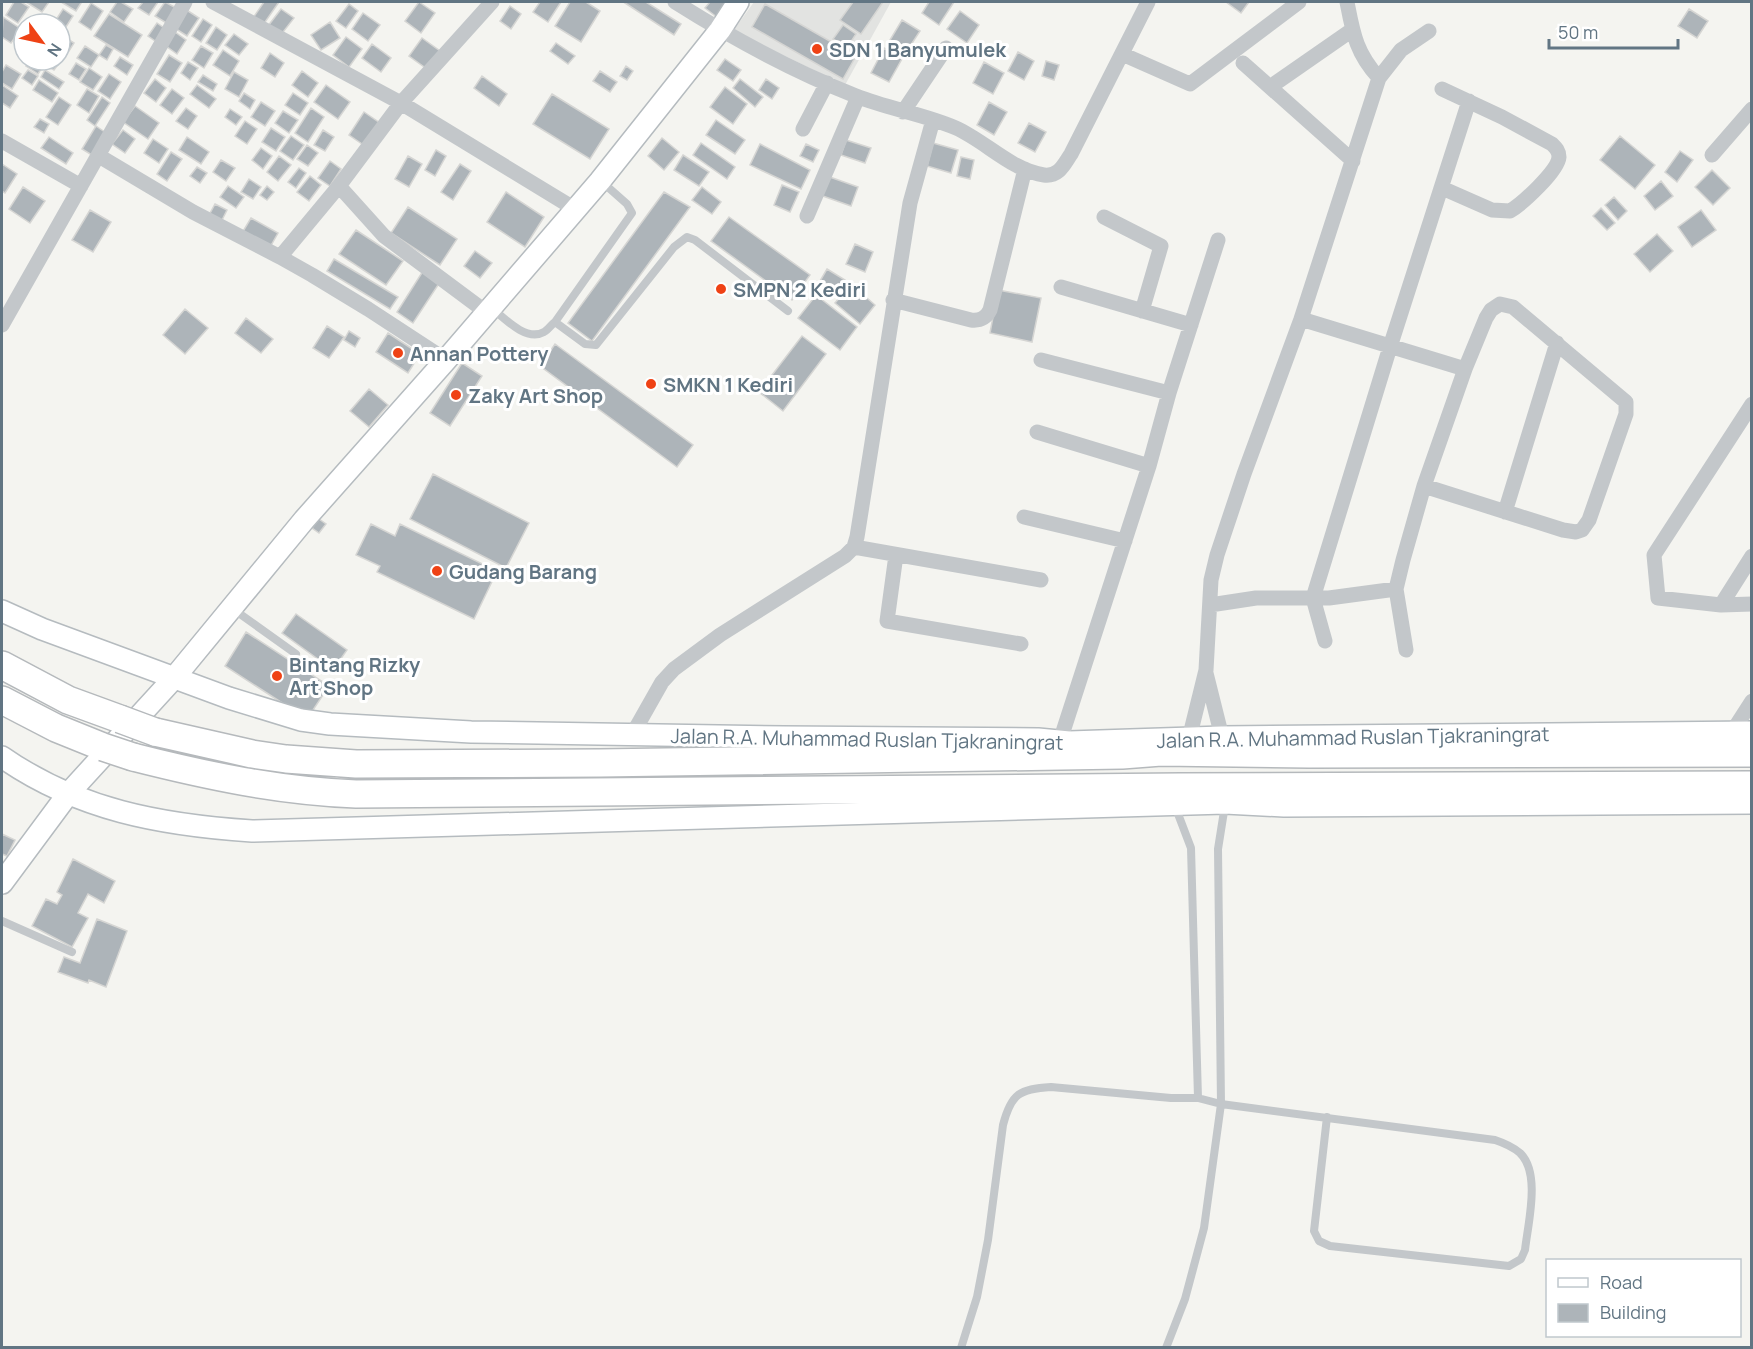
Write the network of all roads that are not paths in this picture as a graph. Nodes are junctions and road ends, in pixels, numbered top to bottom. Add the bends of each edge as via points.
1 (185, 2) edge
2 (213, 2) edge
3 (492, 2) edge
4 (675, 2) edge
5 (738, 2) edge
6 (1148, 2) edge
7 (1299, 2) edge
8 (1347, 2) edge
9 (720, 30) junction
10 (1352, 30) junction
11 (1429, 31) dead end
12 (946, 48) dead end
13 (1122, 54) junction
14 (1243, 63) dead end
15 (1379, 78) junction
16 (827, 83) junction
17 (1270, 87) junction
18 (1442, 89) dead end
19 (858, 97) junction
20 (1469, 101) junction
21 (401, 103) junction
22 (1752, 109) edge
23 (903, 112) junction
24 (933, 120) junction
25 (803, 129) dead end
26 (2, 141) edge
27 (1712, 155) dead end
28 (99, 156) junction
29 (1353, 161) junction
30 (1025, 168) junction
31 (600, 180) junction
32 (81, 186) junction
33 (339, 186) junction
34 (1442, 188) junction
35 (576, 209) junction
36 (807, 216) dead end
37 (1104, 218) dead end
38 (1218, 240) dead end
39 (280, 257) junction
40 (1061, 287) dead end
41 (893, 300) junction
42 (488, 310) junction
43 (788, 311) dead end
44 (1142, 311) junction
45 (1301, 319) junction
46 (555, 322) junction
47 (2, 325) edge
48 (1191, 325) junction
49 (1557, 343) junction
50 (1390, 347) junction
51 (446, 360) junction
52 (1041, 360) dead end
53 (1465, 369) junction
54 (1169, 393) junction
55 (1752, 404) edge
56 (1037, 432) dead end
57 (1149, 466) junction
58 (1424, 486) junction
59 (1505, 512) junction
60 (1024, 517) dead end
61 (1125, 541) junction
62 (854, 548) junction
63 (896, 555) junction
64 (1752, 556) edge
65 (1041, 580) dead end
66 (1396, 589) junction
67 (1313, 598) junction
68 (1752, 604) edge
69 (1210, 605) junction
70 (1720, 605) junction
71 (233, 609) junction
72 (2, 611) edge
73 (1325, 641) dead end
74 (1021, 644) dead end
75 (1406, 650) dead end
76 (296, 654) dead end
77 (2, 665) edge
78 (1206, 670) junction
79 (174, 678) junction
80 (2, 700) edge
81 (1752, 701) edge
82 (1742, 732) edge
83 (632, 735) junction
84 (1222, 737) junction
85 (1189, 739) junction
86 (1065, 741) junction
87 (1161, 752) junction
88 (1752, 753) edge
89 (1122, 755) junction
90 (2, 757) edge
91 (1752, 785) edge
92 (1127, 789) junction
93 (68, 794) junction
94 (1178, 796) junction
95 (1752, 802) edge
96 (1225, 803) junction
97 (1064, 807) junction
98 (2, 883) edge
99 (2, 921) edge
100 (72, 952) dead end
101 (1198, 1098) junction
102 (1221, 1104) junction
103 (1327, 1117) junction
104 (961, 1347) edge
105 (1166, 1347) edge

1 - 28 street
2 - 21 street
3 - 21 street
4 - 9 street
5 - 9 street
6 - 13 street
7 - 13 street via 1190,84
8 - 10 street
9 - 16 street
9 - 31 street
10 - 15 street via 1363,59
10 - 17 street
11 - 15 street via 1401,50
12 - 23 street
13 - 30 street via 1060,170 1047,175
14 - 17 street
15 - 29 street
16 - 19 street
16 - 25 street
17 - 29 street
18 - 20 street
19 - 23 street
19 - 36 street
20 - 34 street
20 - 34 street via 1552,144 1558,161 1553,171 1510,211 1492,210
21 - 33 street
21 - 35 street
22 - 27 street
23 - 24 street
24 - 30 street via 965,133
24 - 41 street via 910,203
26 - 32 street
28 - 32 street
28 - 39 street via 193,212
29 - 45 street
30 - 41 street via 986,317 971,320
31 - 35 street
31 - 46 lane via 632,213
32 - 47 street
33 - 39 street
33 - 42 street via 384,236
34 - 50 street
35 - 42 street
37 - 44 street via 1161,246
38 - 48 street
39 - 51 street
40 - 44 street
41 - 62 street
42 - 46 lane via 526,333 540,334
42 - 51 street
43 - 46 lane via 687,237 674,247 596,345 585,344
44 - 48 street
45 - 50 street
45 - 69 street via 1226,526 1211,580
48 - 54 street
49 - 53 street via 1513,307 1497,304 1486,318
49 - 59 street
49 - 59 street via 1626,402 1626,414 1582,530 1563,530
50 - 53 street
50 - 67 street
51 - 71 street via 304,520
52 - 54 street
53 - 58 street
54 - 57 street
55 - 70 street via 1654,555 1658,598
56 - 57 street
57 - 61 street
58 - 59 street
58 - 66 street
60 - 61 street
61 - 86 street
62 - 63 street
62 - 83 street via 674,669 657,689
63 - 65 street
63 - 74 street via 887,621
64 - 70 street
66 - 67 street
66 - 75 street
67 - 69 street via 1256,598
67 - 73 street
68 - 70 street
69 - 78 street
71 - 76 lane
71 - 79 street
72 - 79 street, Jalan R.A. Muhammad Ruslan Tjakraningrat
77 - 89 highway, Jalan R.A. Muhammad Ruslan Tjakraningrat, bridge via 68,700 155,732 286,759 356,764 589,763
78 - 84 street
78 - 85 street
79 - 83 street, Jalan R.A. Muhammad Ruslan Tjakraningrat via 274,713 330,724
79 - 93 street
80 - 92 highway, bridge via 56,728 133,757 246,783 307,792
81 - 82 street
82 - 84 street, Jalan R.A. Muhammad Ruslan Tjakraningrat
83 - 86 street, Jalan R.A. Muhammad Ruslan Tjakraningrat
84 - 85 street, Jalan R.A. Muhammad Ruslan Tjakraningrat
85 - 86 street, Jalan R.A. Muhammad Ruslan Tjakraningrat
85 - 87 highway
86 - 89 highway
87 - 88 highway, Jalan R.A. Muhammad Ruslan Tjakraningrat
87 - 89 highway, Jalan R.A. Muhammad Ruslan Tjakraningrat
90 - 93 street
91 - 94 highway
92 - 94 highway
92 - 97 highway
93 - 97 street via 174,824 252,831
93 - 98 street
94 - 96 highway
94 - 97 street
94 - 101 lane via 1191,848
95 - 96 street via 1284,806
96 - 102 lane via 1218,849
99 - 100 lane
101 - 102 lane
101 - 104 lane via 1051,1087 1033,1088 1014,1097 1003,1125 977,1297
102 - 103 lane
102 - 105 lane via 1204,1228 1185,1299
103 - 103 lane via 1496,1140 1521,1153 1532,1178 1521,1259 1509,1266 1330,1246 1319,1241 1314,1231

